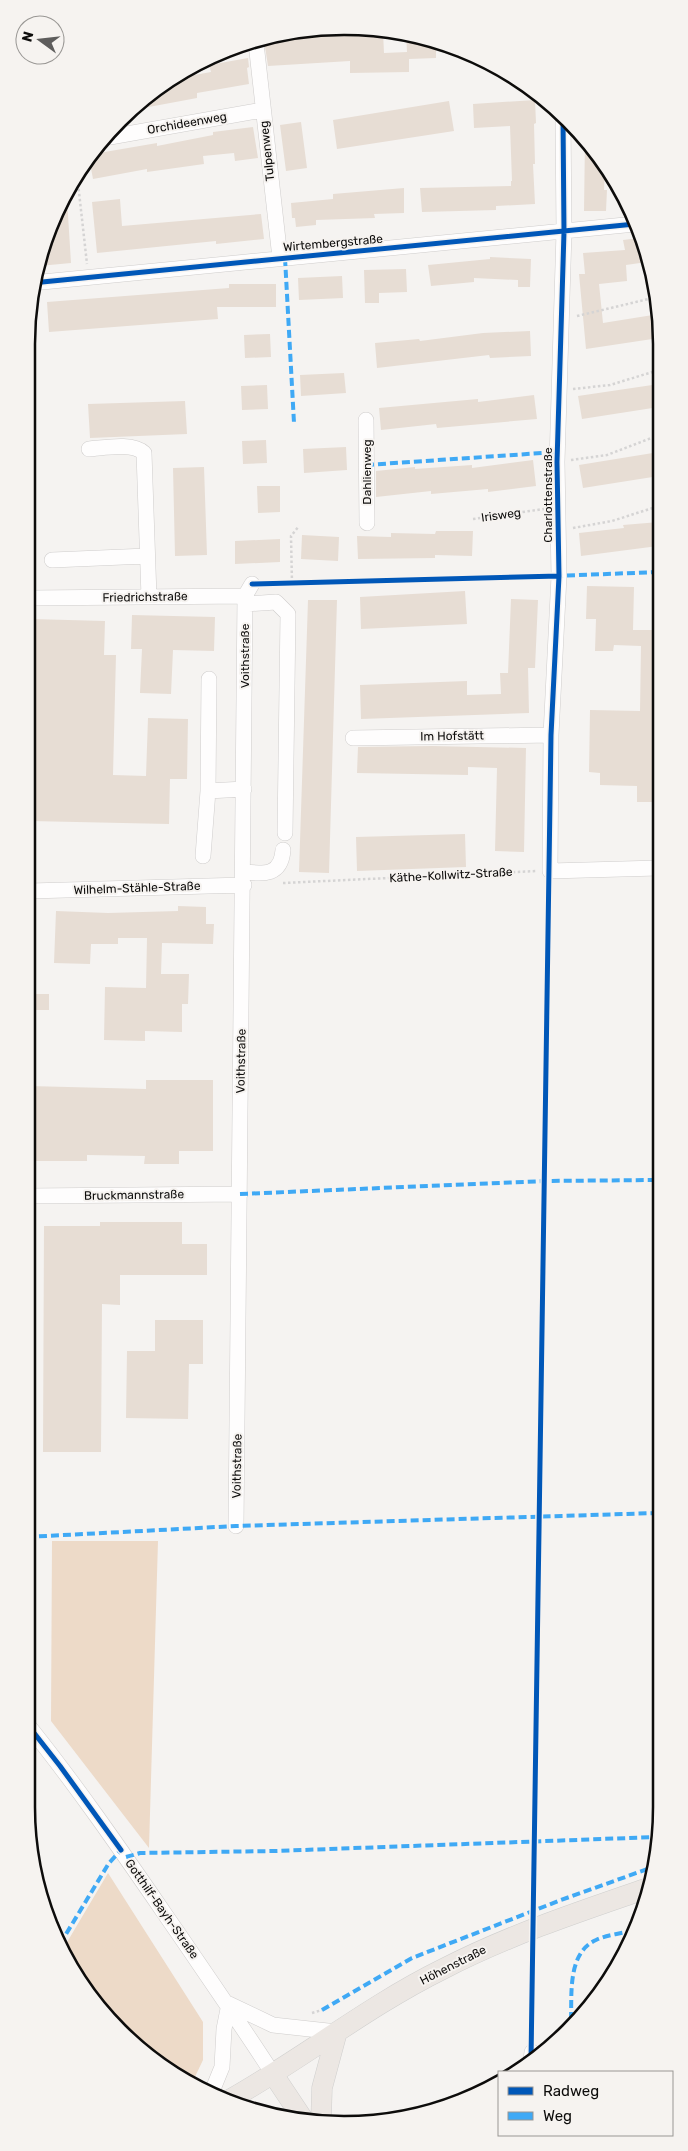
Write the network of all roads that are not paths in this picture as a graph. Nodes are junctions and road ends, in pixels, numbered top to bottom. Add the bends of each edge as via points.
1 (257, 48) edge
2 (263, 110) junction
3 (563, 127) edge
4 (116, 136) edge
5 (628, 225) edge
6 (564, 232) junction
7 (280, 258) junction
8 (41, 282) edge
9 (366, 420) dead end
10 (88, 448) dead end
11 (367, 523) dead end
12 (147, 556) junction
13 (52, 560) dead end
14 (247, 595) junction
15 (149, 597) junction
16 (35, 598) edge
17 (210, 678) dead end
18 (552, 735) junction
19 (353, 738) dead end
20 (244, 789) junction
21 (208, 791) junction
22 (286, 833) dead end
23 (283, 850) dead end
24 (204, 856) dead end
25 (653, 868) edge
26 (244, 878) junction
27 (35, 891) edge
28 (240, 1194) junction
29 (35, 1196) edge
30 (236, 1526) dead end
31 (35, 1734) edge
32 (641, 1890) edge
33 (228, 2004) junction
34 (337, 2032) junction
35 (273, 2074) junction
36 (215, 2087) edge
37 (236, 2096) edge
38 (298, 2112) edge
39 (321, 2115) edge

1 - 2 street, Tulpenweg
2 - 4 street, Orchideenweg
2 - 7 street, Tulpenweg
3 - 6 street, Charlottenstraße
5 - 6 street, Wirtembergstraße
6 - 7 street, Wirtembergstraße
6 - 18 street, Charlottenstraße via 556,462 558,576
7 - 8 street, Wirtembergstraße
9 - 11 street, Dahlienweg
10 - 12 street via 129,447 144,453
12 - 13 street
12 - 15 street
14 - 15 street, Friedrichstraße
14 - 20 street, Voithstraße
14 - 22 street, Friedrichstraße via 276,602 288,614
15 - 16 street, Friedrichstraße
17 - 21 street
18 - 19 street, Im Hofstätt
18 - 25 street, Charlottenstraße via 550,871
20 - 21 street
20 - 26 street, Voithstraße
21 - 24 street
23 - 26 street, Wilhelm-Stähle-Straße via 276,868 266,874
26 - 27 street, Wilhelm-Stähle-Straße
26 - 28 street, Voithstraße
28 - 29 street, Bruckmannstraße
28 - 30 street, Voithstraße
31 - 33 street, Gotthilf-Bayh-Straße via 121,1850
32 - 34 main road, Höhenstraße via 511,1937 442,1969
33 - 34 street via 273,2025
33 - 35 street, Gotthilf-Bayh-Straße
33 - 36 street via 222,2067
34 - 35 main road, Höhenstraße
34 - 39 main road via 322,2088
35 - 37 main road, Höhenstraße
35 - 38 main road

